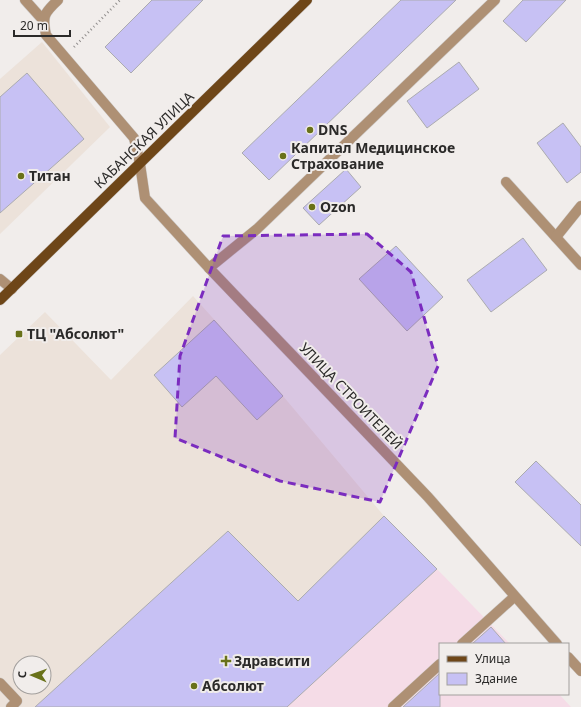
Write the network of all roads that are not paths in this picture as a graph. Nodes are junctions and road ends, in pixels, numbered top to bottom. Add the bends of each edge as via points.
1 (25, 0) edge
2 (58, 0) edge
3 (307, 0) edge
4 (495, 0) edge
5 (43, 20) junction
6 (140, 164) junction
7 (506, 182) dead end
8 (581, 206) edge
9 (556, 237) junction
10 (581, 265) edge
11 (209, 268) junction
12 (0, 279) edge
13 (12, 289) junction
14 (0, 300) edge
15 (514, 596) junction
16 (463, 643) edge
17 (556, 643) edge
18 (569, 658) edge
19 (439, 665) edge
20 (581, 671) edge
21 (0, 683) edge
22 (11, 707) edge
23 (394, 707) edge

1 - 5 street
2 - 5 street via 48,9
3 - 6 main road, КАБАНСКАЯ УЛИЦА
4 - 11 street via 257,229
5 - 6 street, УЛИЦА СТРОИТЕЛЕЙ via 46,35 134,138
6 - 11 street, УЛИЦА СТРОИТЕЛЕЙ via 145,198
6 - 13 main road, КАБАНСКАЯ УЛИЦА
7 - 9 street
8 - 9 street
9 - 10 street
11 - 15 street, УЛИЦА СТРОИТЕЛЕЙ via 428,497
12 - 13 street
13 - 14 main road, КАБАНСКАЯ УЛИЦА
15 - 16 street
15 - 17 street, УЛИЦА СТРОИТЕЛЕЙ
18 - 20 street
19 - 23 street
21 - 22 street via 17,701

